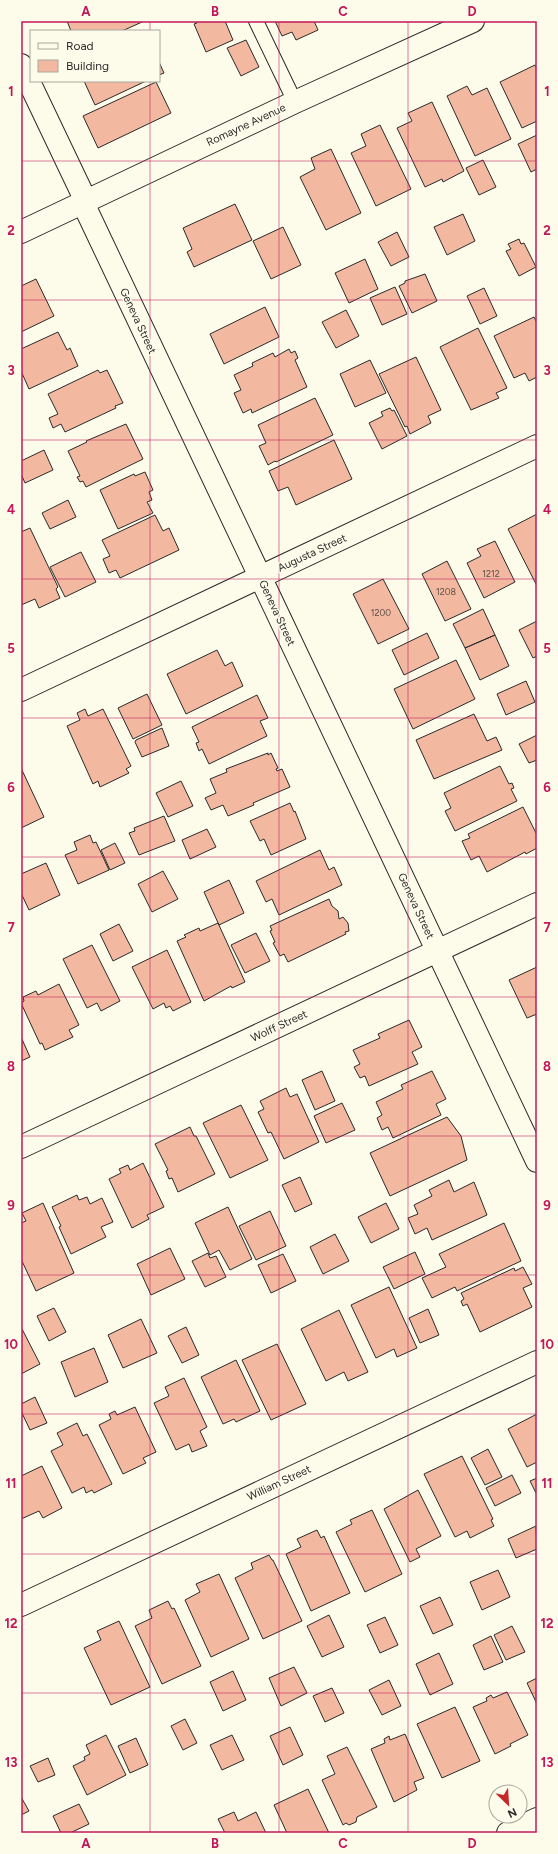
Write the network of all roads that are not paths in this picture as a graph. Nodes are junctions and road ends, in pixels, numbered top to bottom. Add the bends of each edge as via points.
1 (256, 21) edge
2 (473, 21) edge
3 (21, 65) edge
4 (295, 102) junction
5 (82, 203) junction
6 (21, 232) edge
7 (537, 446) edge
8 (260, 577) junction
9 (21, 690) edge
10 (537, 904) edge
11 (438, 951) junction
12 (21, 1147) edge
13 (537, 1161) edge
14 (537, 1362) edge
15 (21, 1605) edge
16 (537, 1819) edge
17 (508, 1833) edge

1 - 4 lane
2 - 4 street, Romayne Avenue
3 - 5 street, Geneva Street via 83,195
4 - 5 street, Romayne Avenue
5 - 6 street, Romayne Avenue
5 - 8 street, Geneva Street
7 - 8 street, Augusta Street
8 - 9 street, Augusta Street
8 - 11 street, Geneva Street
10 - 11 street, Wolff Street
11 - 12 street, Wolff Street
11 - 13 street, Geneva Street
14 - 15 street, William Street
16 - 17 street

